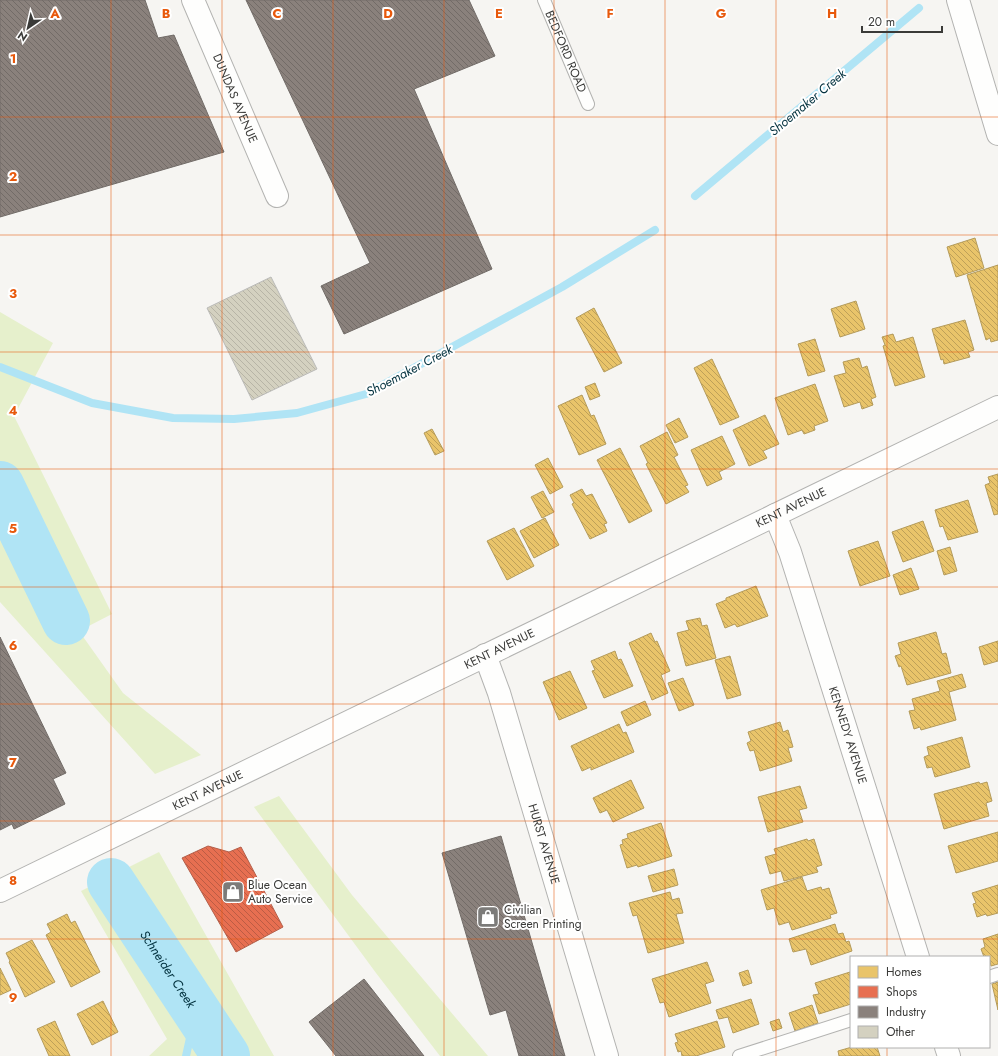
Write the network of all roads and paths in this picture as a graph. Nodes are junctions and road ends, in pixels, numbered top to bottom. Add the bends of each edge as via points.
1 (193, 0) edge
2 (544, 0) edge
3 (958, 0) edge
4 (588, 104) dead end
5 (998, 134) edge
6 (277, 196) dead end
7 (998, 406) edge
8 (775, 515) junction
9 (485, 655) junction
10 (0, 891) edge
11 (918, 956) edge
12 (850, 1020) edge
13 (607, 1056) edge
14 (739, 1056) edge

1 - 6 street, DUNDAS AVENUE
2 - 4 lane, BEDFORD ROAD
3 - 5 street
7 - 8 street, KENT AVENUE
8 - 9 street, KENT AVENUE
8 - 11 street, KENNEDY AVENUE via 790,552
9 - 10 street, KENT AVENUE
9 - 13 street, HURST AVENUE via 499,692
12 - 14 lane

